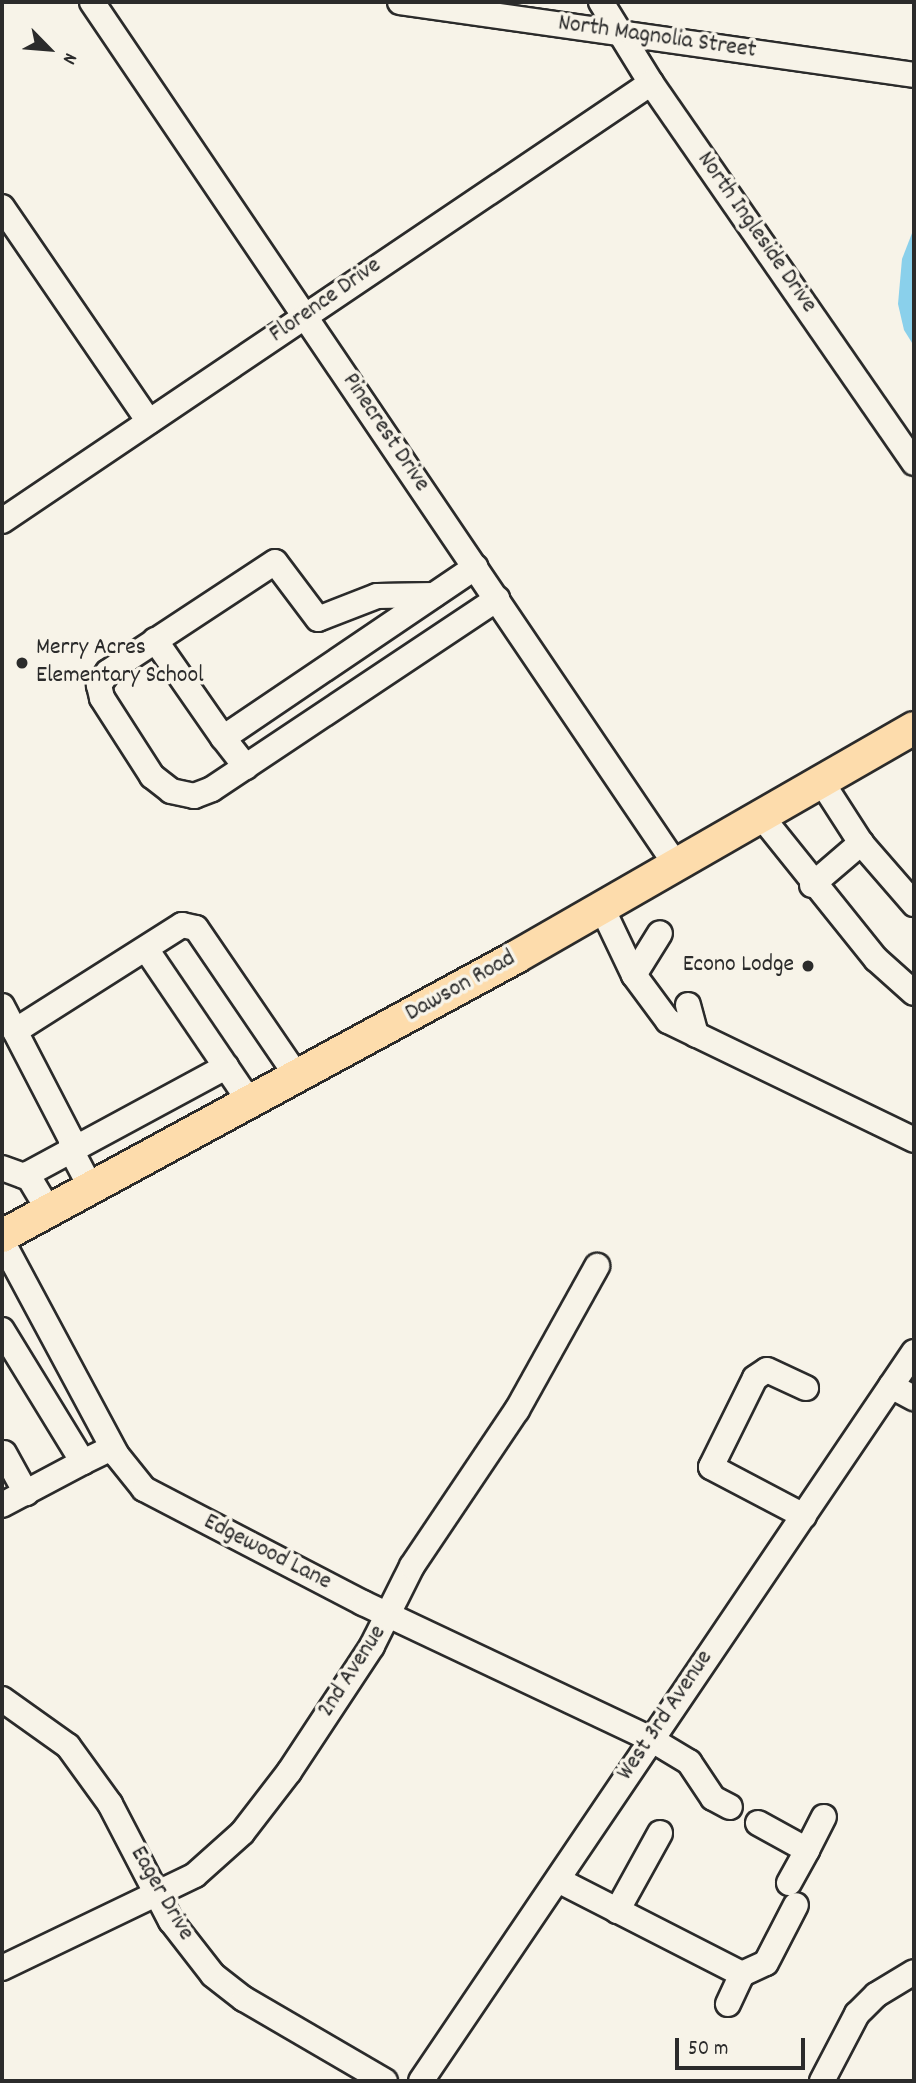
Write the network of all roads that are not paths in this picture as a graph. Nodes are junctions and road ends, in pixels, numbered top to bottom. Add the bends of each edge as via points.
1 (92, 2) edge
2 (400, 2) edge
3 (601, 2) edge
4 (625, 35) junction
5 (914, 75) edge
6 (651, 83) junction
7 (2, 207) edge
8 (304, 316) junction
9 (149, 422) junction
10 (914, 463) edge
11 (2, 521) edge
12 (476, 567) junction
13 (434, 595) junction
14 (497, 599) junction
15 (155, 640) junction
16 (914, 729) edge
17 (223, 738) junction
18 (246, 767) junction
19 (821, 781) junction
20 (761, 816) junction
21 (861, 843) junction
22 (676, 865) junction
23 (812, 885) junction
24 (914, 904) edge
25 (603, 908) junction
26 (660, 933) dead end
27 (146, 949) junction
28 (634, 975) junction
29 (914, 993) edge
30 (648, 997) junction
31 (2, 1006) edge
32 (15, 1031) junction
33 (696, 1035) junction
34 (226, 1067) junction
35 (297, 1076) junction
36 (250, 1102) junction
37 (914, 1140) edge
38 (71, 1150) junction
39 (2, 1168) edge
40 (27, 1174) junction
41 (91, 1188) junction
42 (49, 1211) junction
43 (2, 1236) edge
44 (2, 1241) edge
45 (597, 1266) dead end
46 (2, 1330) edge
47 (914, 1352) edge
48 (891, 1386) junction
49 (806, 1388) dead end
50 (914, 1398) edge
51 (112, 1448) junction
52 (4, 1453) dead end
53 (83, 1462) junction
54 (26, 1493) junction
55 (2, 1505) edge
56 (804, 1516) junction
57 (388, 1615) junction
58 (2, 1699) edge
59 (649, 1738) junction
60 (730, 1807) dead end
61 (824, 1817) dead end
62 (758, 1823) dead end
63 (660, 1833) dead end
64 (807, 1850) junction
65 (558, 1880) junction
66 (157, 1894) junction
67 (617, 1910) junction
68 (2, 1968) edge
69 (914, 1972) edge
70 (742, 1974) junction
71 (729, 2004) dead end
72 (385, 2081) edge
73 (421, 2081) edge
74 (822, 2081) edge

1 - 8 street, Pinecrest Drive
2 - 4 street, North Magnolia Street
3 - 4 street, North Ingleside Drive
4 - 5 street, North Magnolia Street
4 - 6 street, North Ingleside Drive
6 - 8 street, Florence Drive
6 - 10 street, North Ingleside Drive
7 - 9 street
8 - 9 street, Florence Drive
8 - 12 street, Pinecrest Drive
9 - 11 street, Florence Drive
12 - 13 street
12 - 14 street, Pinecrest Drive
13 - 15 street via 377,596 318,619 275,562
13 - 17 street
14 - 18 street
14 - 22 street, Pinecrest Drive
15 - 17 street
15 - 18 street via 108,672 99,685 102,698 152,776 171,791 194,796
16 - 19 main road, Dawson Road
17 - 18 street
19 - 20 main road, Dawson Road
19 - 21 street
20 - 22 main road, Dawson Road
20 - 23 street
21 - 23 street
21 - 24 street
22 - 25 main road, Dawson Road
23 - 29 street via 876,959
25 - 28 street
25 - 35 main road, Dawson Road
26 - 28 street
27 - 32 street
27 - 34 street
27 - 35 street via 182,925 196,928
28 - 30 street
30 - 33 street via 668,1021
30 - 33 street via 682,1001
31 - 32 street
32 - 38 street via 71,1139
33 - 37 street
34 - 36 street
34 - 38 street
35 - 36 main road, Dawson Road
36 - 41 main road, Dawson Road
38 - 40 street
38 - 41 street
39 - 40 street
40 - 42 street
41 - 42 main road, Dawson Road
42 - 43 main road, Dawson Road
44 - 51 street, Edgewood Lane
45 - 57 street, 2nd Avenue via 517,1410 412,1566
46 - 53 street
47 - 48 street, West 3rd Avenue
48 - 50 street
48 - 56 street, West 3rd Avenue
49 - 56 street via 767,1370 755,1378 711,1467
51 - 53 street
51 - 57 street, Edgewood Lane via 144,1489
52 - 54 street
53 - 54 street
54 - 55 street
56 - 59 street, West 3rd Avenue
57 - 59 street, Edgewood Lane
57 - 66 street, 2nd Avenue via 289,1772 242,1833 195,1875
58 - 66 street, Eager Drive via 68,1746 110,1804
59 - 60 street, Edgewood Lane via 689,1762 713,1798
59 - 65 street, West 3rd Avenue
61 - 64 street
62 - 64 street
63 - 67 street
64 - 70 street via 766,1963
65 - 67 street
65 - 73 street, West 3rd Avenue
66 - 68 street, 2nd Avenue
66 - 72 street, Eager Drive via 213,1975 244,2000
67 - 70 street
69 - 74 street via 857,2014
70 - 71 street

